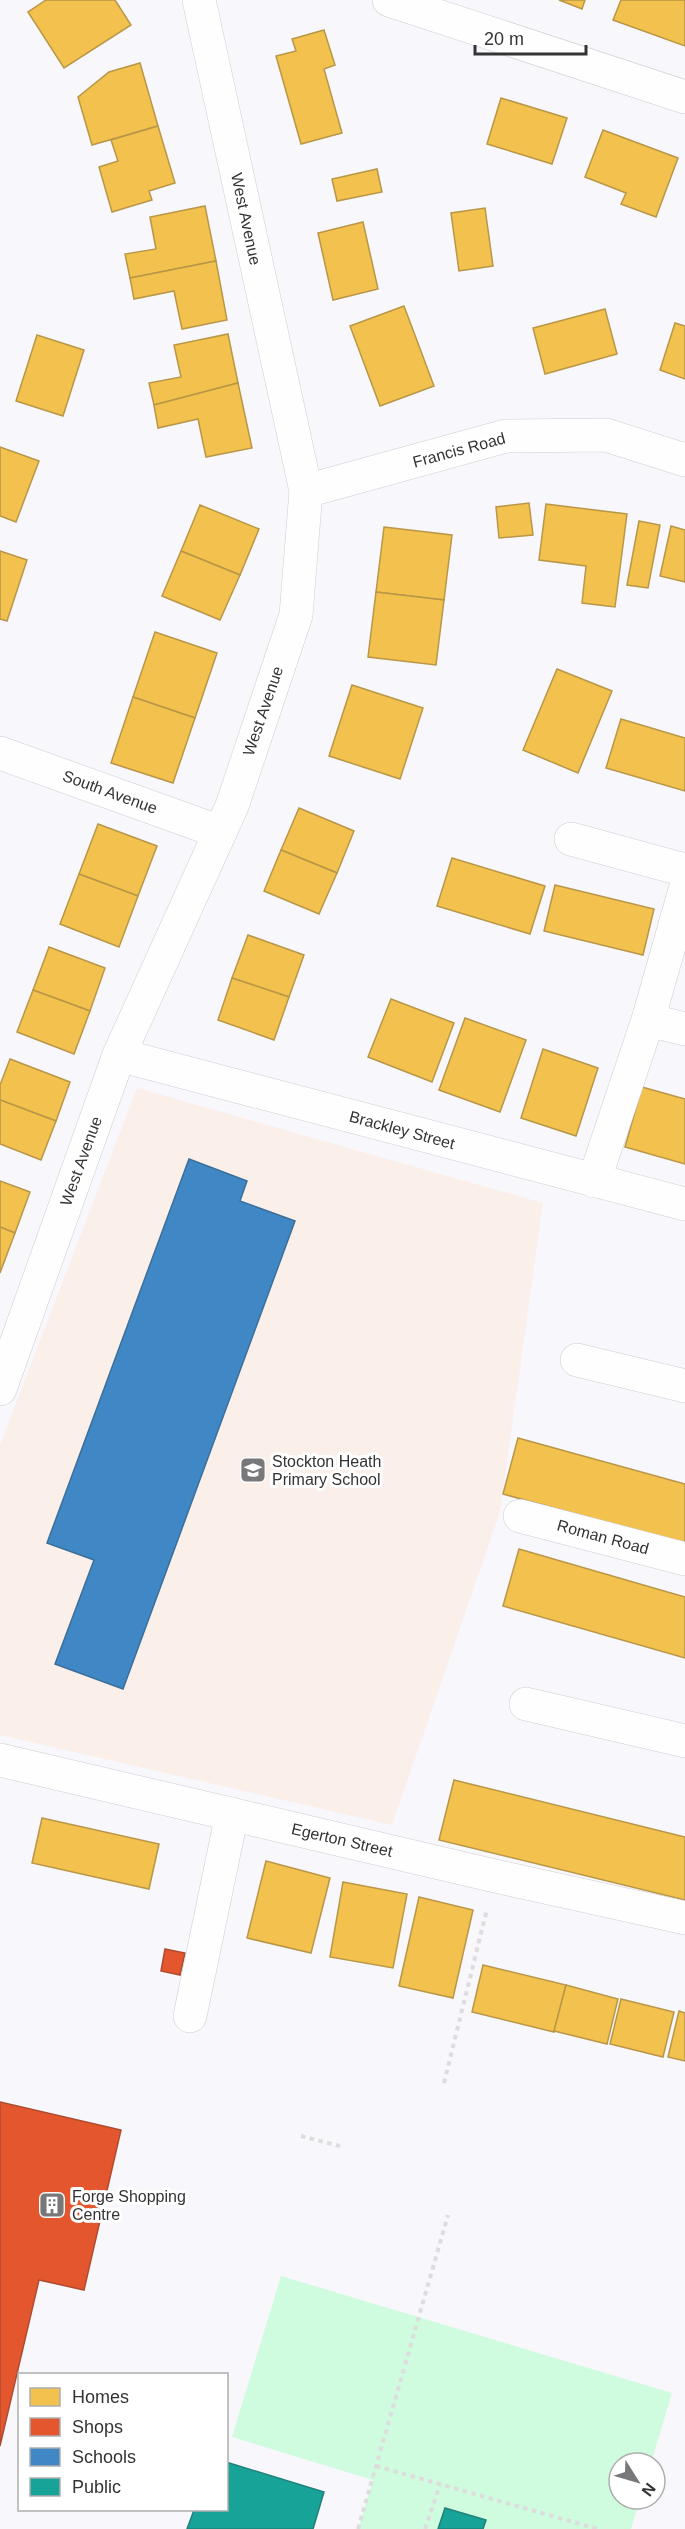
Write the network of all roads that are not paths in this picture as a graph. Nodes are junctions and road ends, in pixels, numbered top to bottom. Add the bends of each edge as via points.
1 (199, 0) edge
2 (401, 2) edge
3 (685, 97) edge
4 (685, 460) edge
5 (306, 491) junction
6 (0, 753) edge
7 (219, 832) junction
8 (572, 839) dead end
9 (685, 870) edge
10 (685, 890) edge
11 (648, 1020) junction
12 (685, 1029) edge
13 (119, 1055) junction
14 (594, 1181) junction
15 (685, 1204) edge
16 (577, 1360) dead end
17 (685, 1386) edge
18 (0, 1389) edge
19 (520, 1516) dead end
20 (685, 1559) edge
21 (526, 1704) dead end
22 (685, 1741) edge
23 (0, 1760) edge
24 (232, 1814) junction
25 (685, 1918) edge
26 (190, 2016) dead end

1 - 5 street, West Avenue
2 - 3 street
4 - 5 street, Francis Road via 606,435 506,436
5 - 7 street, West Avenue via 296,615 232,806
6 - 7 street, South Avenue
7 - 13 street, West Avenue
8 - 9 street
10 - 11 street
11 - 12 street
11 - 14 street
13 - 14 street, Brackley Street
13 - 18 street, West Avenue
14 - 15 street, Brackley Street
16 - 17 street
19 - 20 street, Roman Road
21 - 22 street
23 - 24 street, Egerton Street
24 - 25 street, Egerton Street
24 - 26 street

